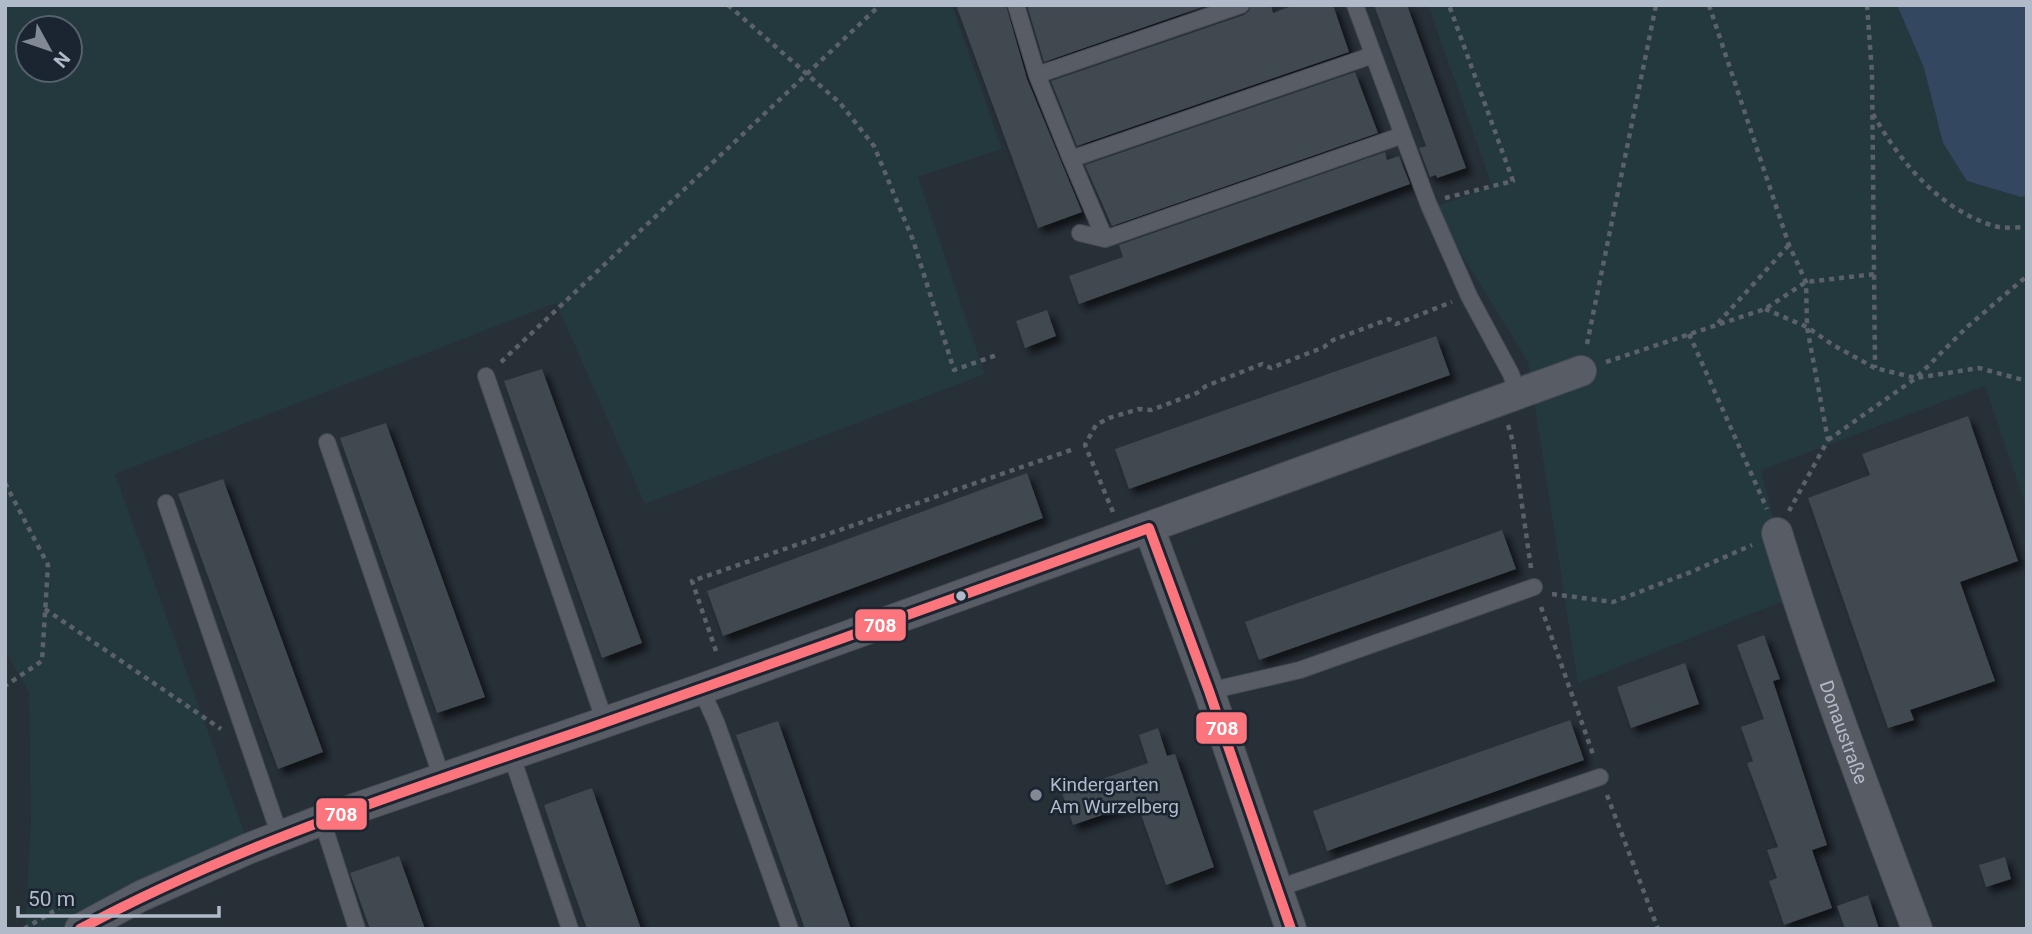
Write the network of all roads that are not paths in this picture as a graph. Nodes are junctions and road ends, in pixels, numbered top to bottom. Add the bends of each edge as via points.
1 (1016, 5) edge
2 (1241, 5) edge
3 (1355, 5) edge
4 (1373, 55) junction
5 (1037, 75) junction
6 (1403, 135) junction
7 (1071, 159) junction
8 (1080, 233) dead end
9 (1105, 239) junction
10 (1581, 371) road end
11 (486, 376) road end
12 (1509, 398) junction
13 (327, 442) dead end
14 (166, 503) dead end
15 (1149, 528) junction
16 (1777, 533) road end
17 (1534, 587) road end
18 (701, 689) junction
19 (1209, 691) junction
20 (605, 722) junction
21 (511, 754) junction
22 (1600, 777) road end
23 (442, 778) junction
24 (322, 820) junction
25 (280, 836) junction
26 (1276, 889) junction
27 (80, 929) edge
28 (357, 929) edge
29 (570, 929) edge
30 (790, 929) edge
31 (1291, 929) edge
32 (1917, 929) edge

1 - 5 lane
2 - 5 lane
3 - 4 lane
4 - 6 lane
4 - 7 lane
5 - 7 lane
6 - 9 lane
6 - 12 lane via 1469,296 1511,374
7 - 9 lane
8 - 9 lane
10 - 12 street
11 - 20 lane
12 - 15 street
13 - 23 lane
14 - 25 lane
15 - 18 street
15 - 19 street
16 - 32 street, Donaustraße via 1852,756
17 - 19 lane via 1300,670
18 - 20 street
18 - 30 lane
19 - 26 street
20 - 21 street
21 - 23 street
21 - 29 lane
22 - 26 lane
23 - 24 street
24 - 25 street
24 - 28 lane
25 - 27 street via 141,896
26 - 31 street

